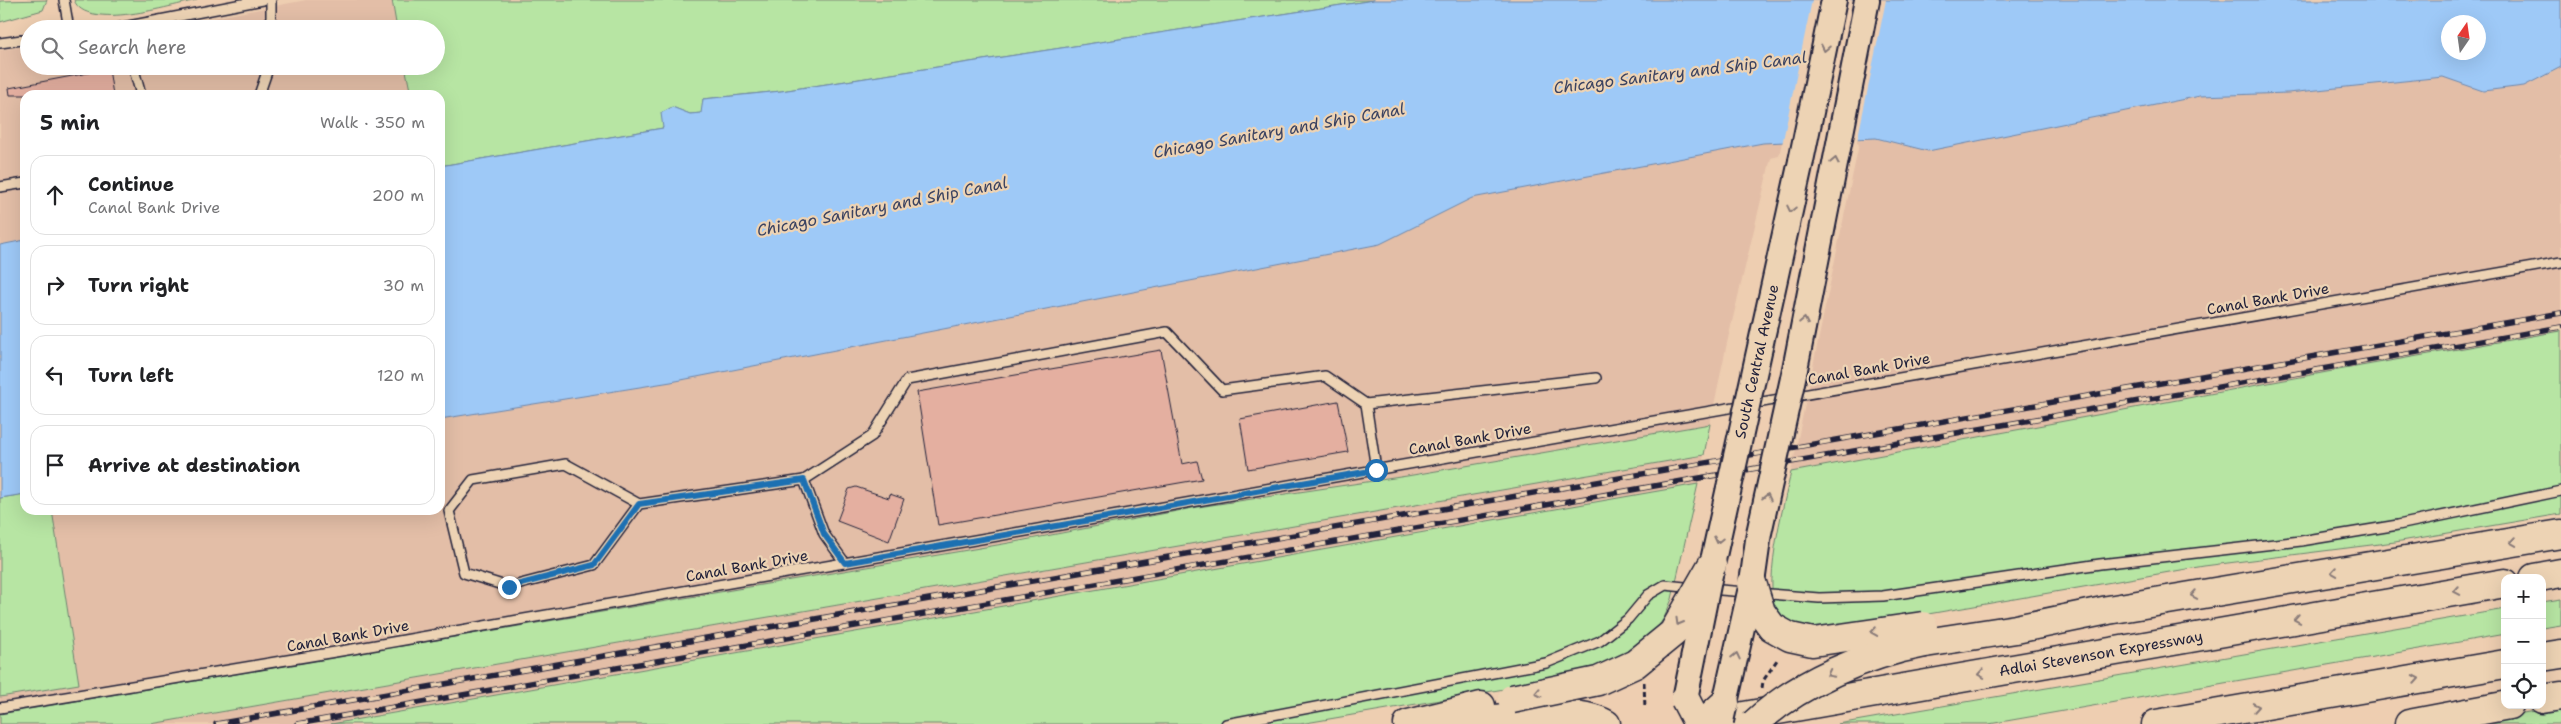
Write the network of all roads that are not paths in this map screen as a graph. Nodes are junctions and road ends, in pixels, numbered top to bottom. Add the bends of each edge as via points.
1 (64, 0) edge
2 (263, 0) edge
3 (271, 0) edge
4 (1834, 0) edge
5 (1867, 0) edge
6 (67, 20) edge
7 (160, 20) edge
8 (272, 20) edge
9 (20, 41) edge
10 (0, 43) edge
11 (135, 75) edge
12 (266, 75) edge
13 (140, 90) edge
14 (261, 90) edge
15 (20, 184) edge
16 (0, 187) edge
17 (2561, 262) edge
18 (1596, 378) dead end
19 (1366, 404) junction
20 (1376, 470) junction
21 (804, 480) junction
22 (2561, 491) edge
23 (639, 504) junction
24 (2561, 534) edge
25 (845, 563) junction
26 (1712, 565) junction
27 (2561, 573) edge
28 (2546, 576) edge
29 (1752, 583) junction
30 (2501, 584) edge
31 (1924, 634) junction
32 (2561, 654) edge
33 (2546, 656) edge
34 (2501, 665) edge
35 (2561, 696) edge
36 (2546, 698) edge
37 (2501, 707) edge
38 (0, 708) edge
39 (1513, 708) junction
40 (1683, 712) edge
41 (1722, 714) edge
42 (1226, 724) edge
43 (1408, 724) edge
44 (1461, 724) edge
45 (1606, 724) edge
46 (1698, 724) edge
47 (1702, 724) edge
48 (1754, 724) edge
49 (2156, 724) edge
50 (2409, 724) edge

1 - 6 lane
2 - 7 lane
3 - 8 lane
4 -> 26 main road, South Central Avenue, bridge
29 -> 5 main road, bridge via 1759,533 1795,368
9 - 10 lane
11 - 13 lane
12 - 14 lane
15 - 16 lane
17 - 20 lane, Canal Bank Drive
18 - 19 lane
19 - 20 lane
19 - 21 lane via 1325,376 1222,390 1167,332 907,380 872,436
20 - 25 lane, Canal Bank Drive
21 - 23 lane
21 - 25 lane via 824,534
22 - 42 lane via 2398,525 2301,541 2100,564 1883,596 1819,598 1665,585 1648,595 1628,619 1600,641 1546,663
23 - 23 lane via 594,565 509,587 464,573 449,511 473,480 566,464
24 -> 31 highway via 2108,610 2095,608 2011,615
25 - 38 lane, Canal Bank Drive
26 -> 39 highway, bridge via 1672,633 1635,664 1598,681
26 - 40 main road, South Central Avenue, bridge
27 - 28 highway
31 -> 29 highway, bridge via 1813,642 1791,637 1772,627 1761,612
41 -> 29 main road, bridge
30 -> 46 highway, Adlai Stevenson Expressway
31 -> 48 highway, bridge via 1829,673
32 - 33 highway
49 -> 34 highway
35 - 36 highway
37 - 50 highway
39 - 43 highway
39 - 44 highway
39 - 45 highway via 1600,720
40 - 46 highway, bridge
41 - 47 highway, bridge

